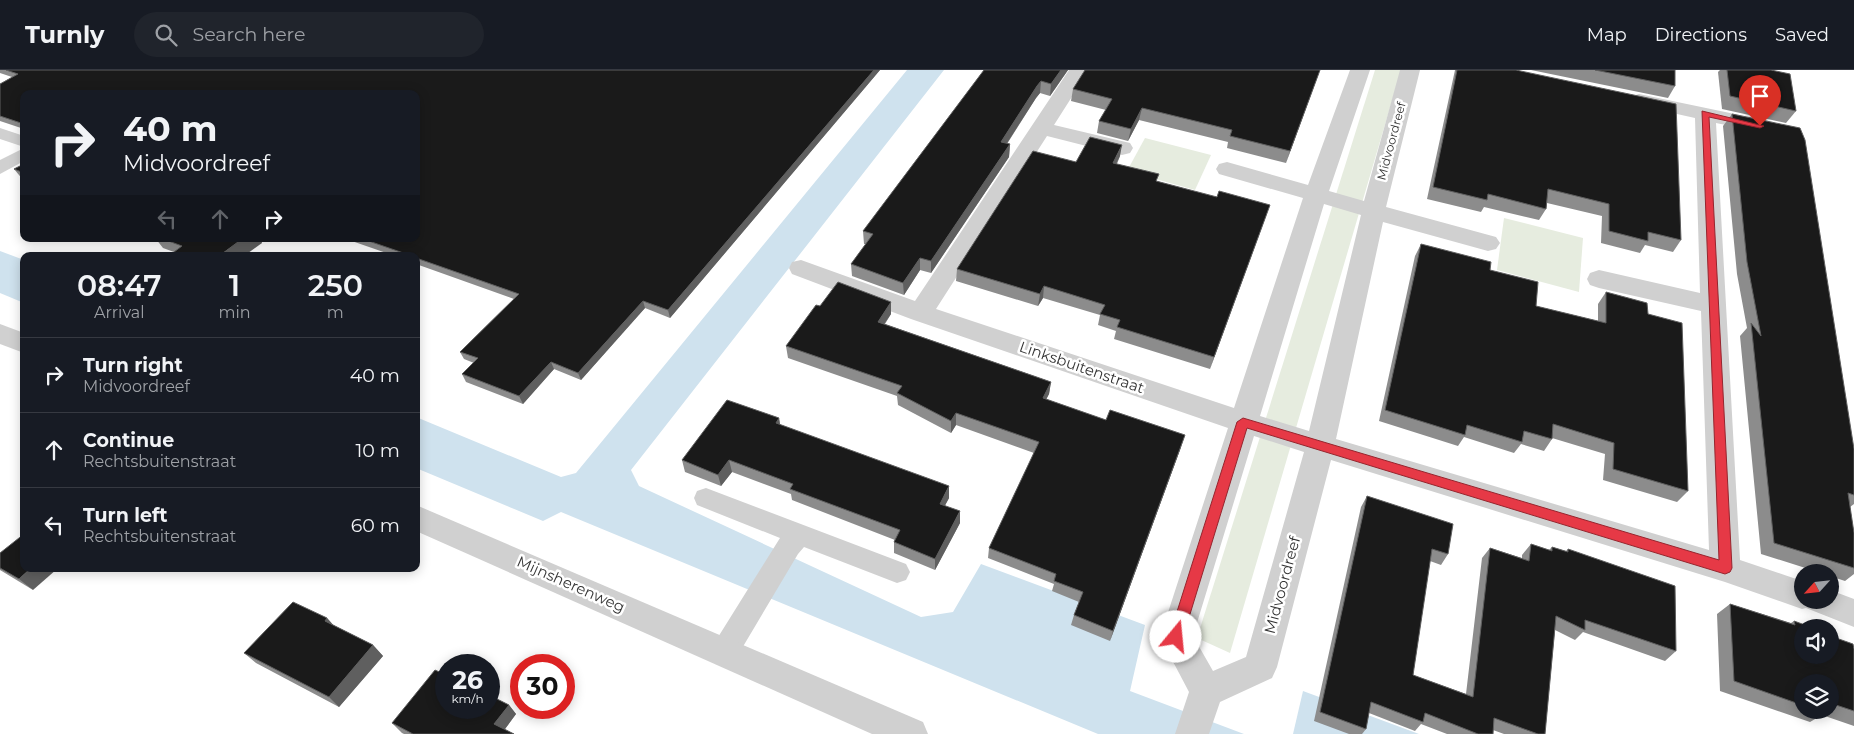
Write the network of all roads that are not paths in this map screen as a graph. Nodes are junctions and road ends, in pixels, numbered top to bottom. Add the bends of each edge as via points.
1 (1079, 70) edge
2 (1360, 70) edge
3 (1410, 70) edge
4 (1621, 96) edge
5 (1705, 113) junction
6 (1042, 128) junction
7 (1787, 132) edge
8 (0, 133) edge
9 (20, 140) edge
10 (1122, 148) edge
11 (20, 156) edge
12 (0, 168) edge
13 (1227, 169) dead end
14 (1316, 194) junction
15 (1373, 212) junction
16 (1488, 243) dead end
17 (802, 268) dead end
18 (1599, 279) dead end
19 (1712, 305) junction
20 (920, 313) junction
21 (0, 333) edge
22 (20, 342) edge
23 (1243, 422) junction
24 (1320, 446) junction
25 (706, 498) dead end
26 (420, 519) edge
27 (794, 540) junction
28 (1725, 568) junction
29 (898, 572) dead end
30 (1794, 592) edge
31 (1839, 608) edge
32 (1854, 613) edge
33 (725, 650) junction
34 (1204, 696) junction
35 (911, 734) edge
36 (1192, 734) edge

1 - 6 street
2 - 14 street
3 - 15 street, Midvoordreef
4 - 5 street
5 - 7 street
5 - 19 street
6 - 10 street
6 - 20 street
8 - 9 lane
11 - 12 lane
13 - 14 street
14 - 15 street
14 - 23 street
15 - 16 street
15 - 24 street, Midvoordreef
17 - 20 street, Linksbuitenstraat
18 - 19 street
19 - 28 street
20 - 23 street, Linksbuitenstraat
21 - 22 street
23 - 24 street
23 - 34 street via 1176,637
24 - 28 street
24 - 34 street, Midvoordreef via 1260,667
25 - 27 lane
26 - 33 street, Mijnsherenweg
27 - 29 lane
27 - 33 lane
28 - 30 street
31 - 32 street
33 - 35 street, Mijnsherenweg
34 - 36 street

